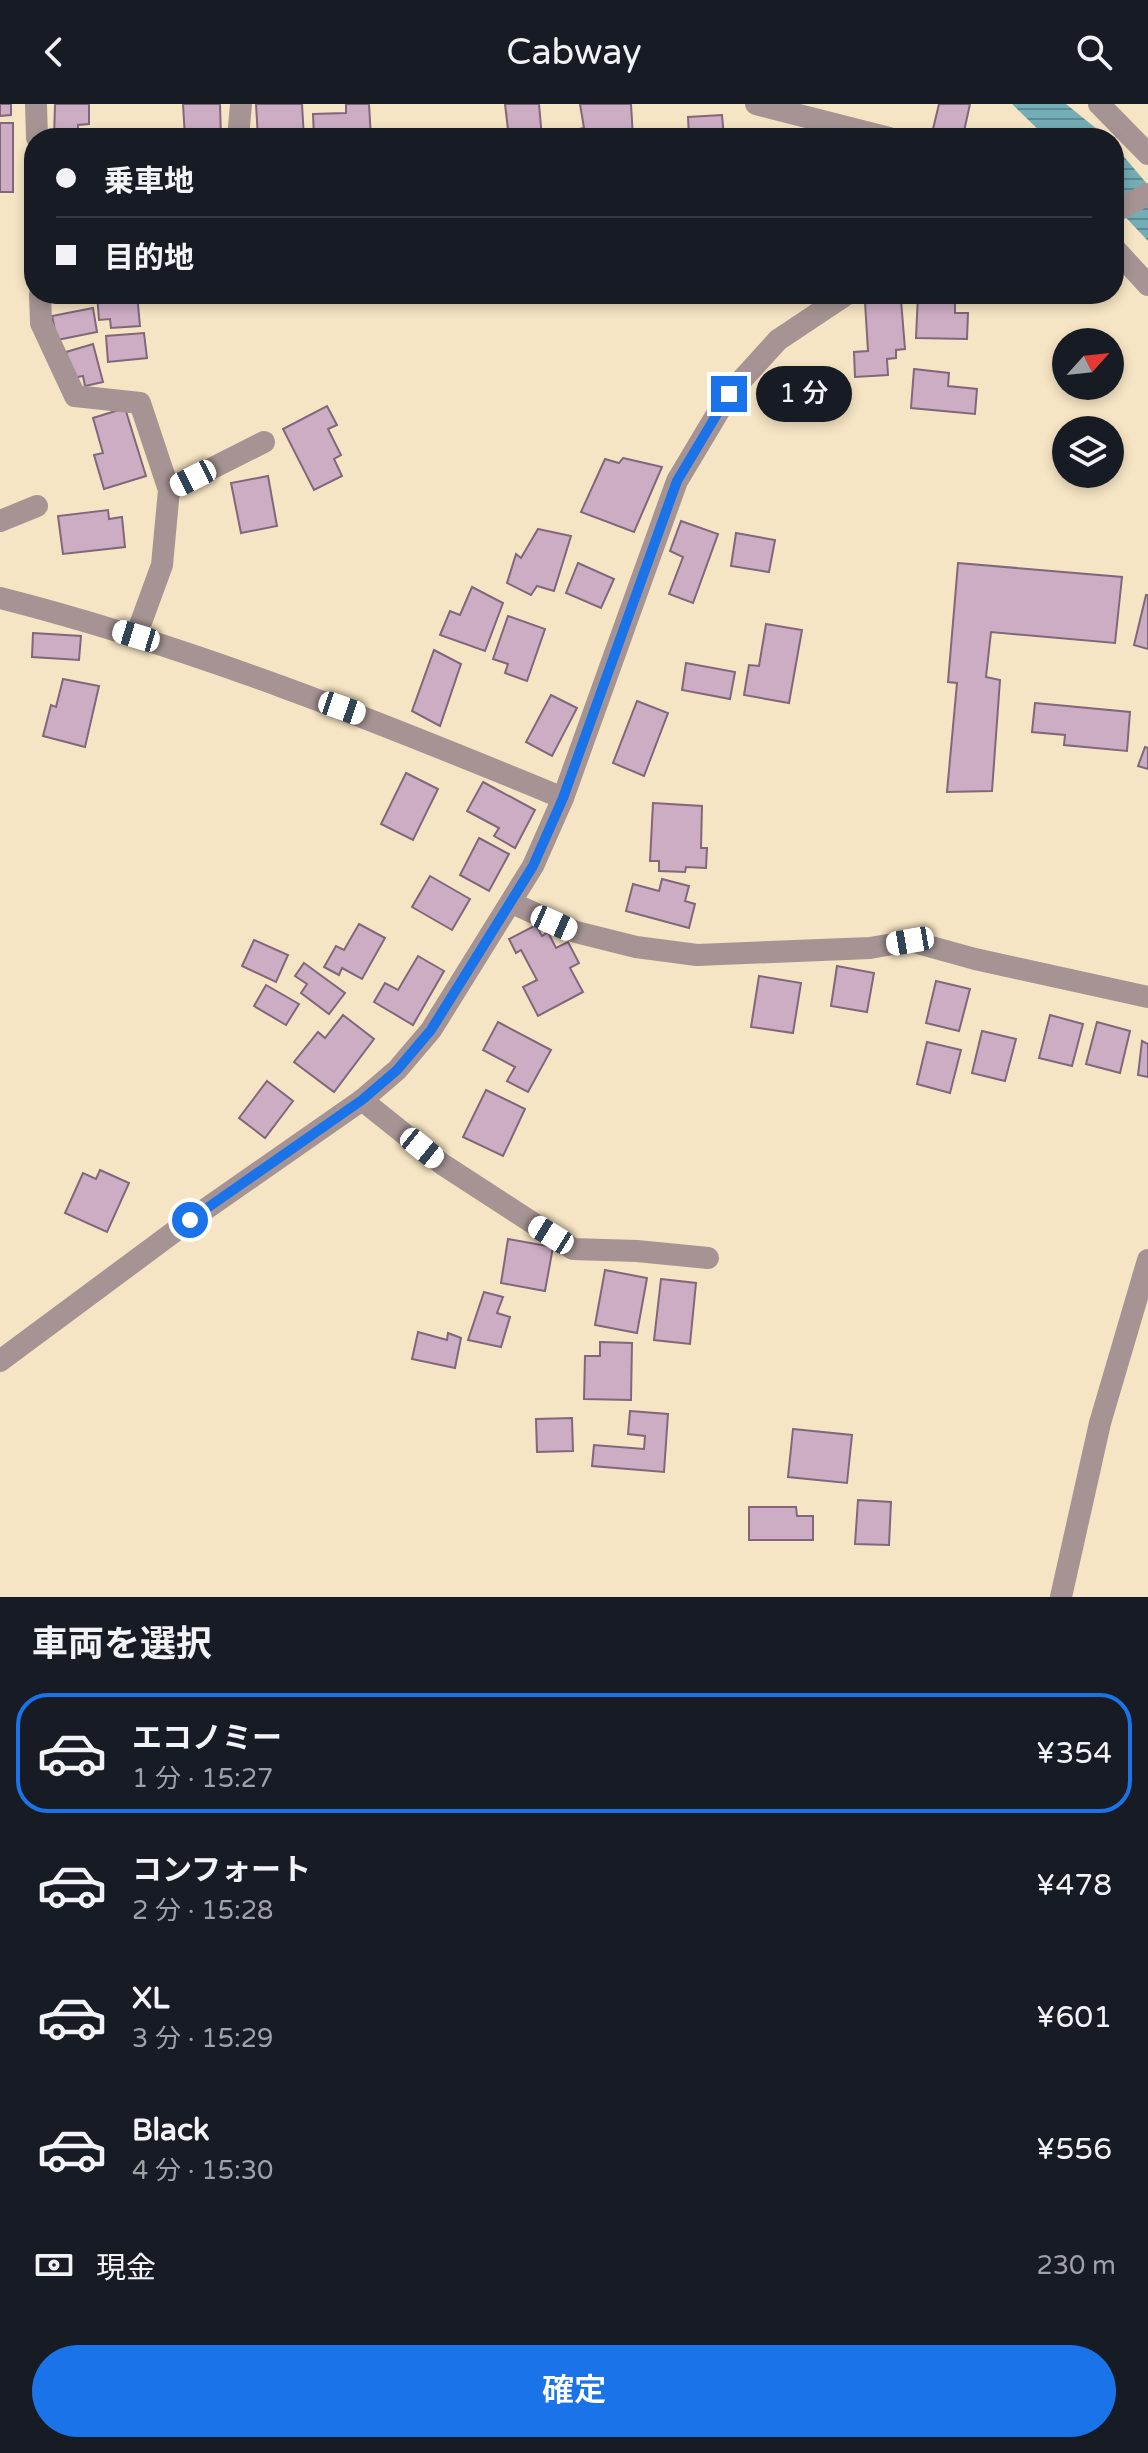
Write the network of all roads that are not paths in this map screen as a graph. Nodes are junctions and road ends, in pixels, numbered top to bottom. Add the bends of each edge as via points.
1 (36, 104) edge
2 (241, 104) edge
3 (756, 104) edge
4 (1099, 104) edge
5 (37, 128) edge
6 (239, 128) edge
7 (850, 128) edge
8 (1123, 128) edge
9 (1124, 130) edge
10 (1148, 154) edge
11 (1148, 194) edge
12 (1124, 207) edge
13 (1124, 259) edge
14 (1148, 285) edge
15 (40, 304) edge
16 (832, 304) edge
17 (264, 442) dead end
18 (169, 490) junction
19 (37, 506) dead end
20 (0, 521) edge
21 (0, 598) edge
22 (136, 636) junction
23 (563, 798) junction
24 (512, 903) junction
25 (1148, 997) edge
26 (362, 1100) junction
27 (708, 1258) dead end
28 (1148, 1260) edge
29 (0, 1361) edge
30 (1061, 1597) edge

1 - 5 street
2 - 6 street
3 - 7 street
4 - 8 street
9 - 10 street
11 - 12 street
13 - 14 street
15 - 18 street via 41,323 75,396 140,403
16 - 23 street via 778,340 729,394 677,481
17 - 18 street
18 - 22 street via 162,565
19 - 20 street
21 - 22 street
22 - 23 street via 371,719
23 - 24 street
24 - 25 street via 576,932 636,947 697,955 870,948 910,941
24 - 26 street via 431,1030
26 - 27 street via 442,1164 573,1249
26 - 29 street
28 - 30 street via 1100,1423

